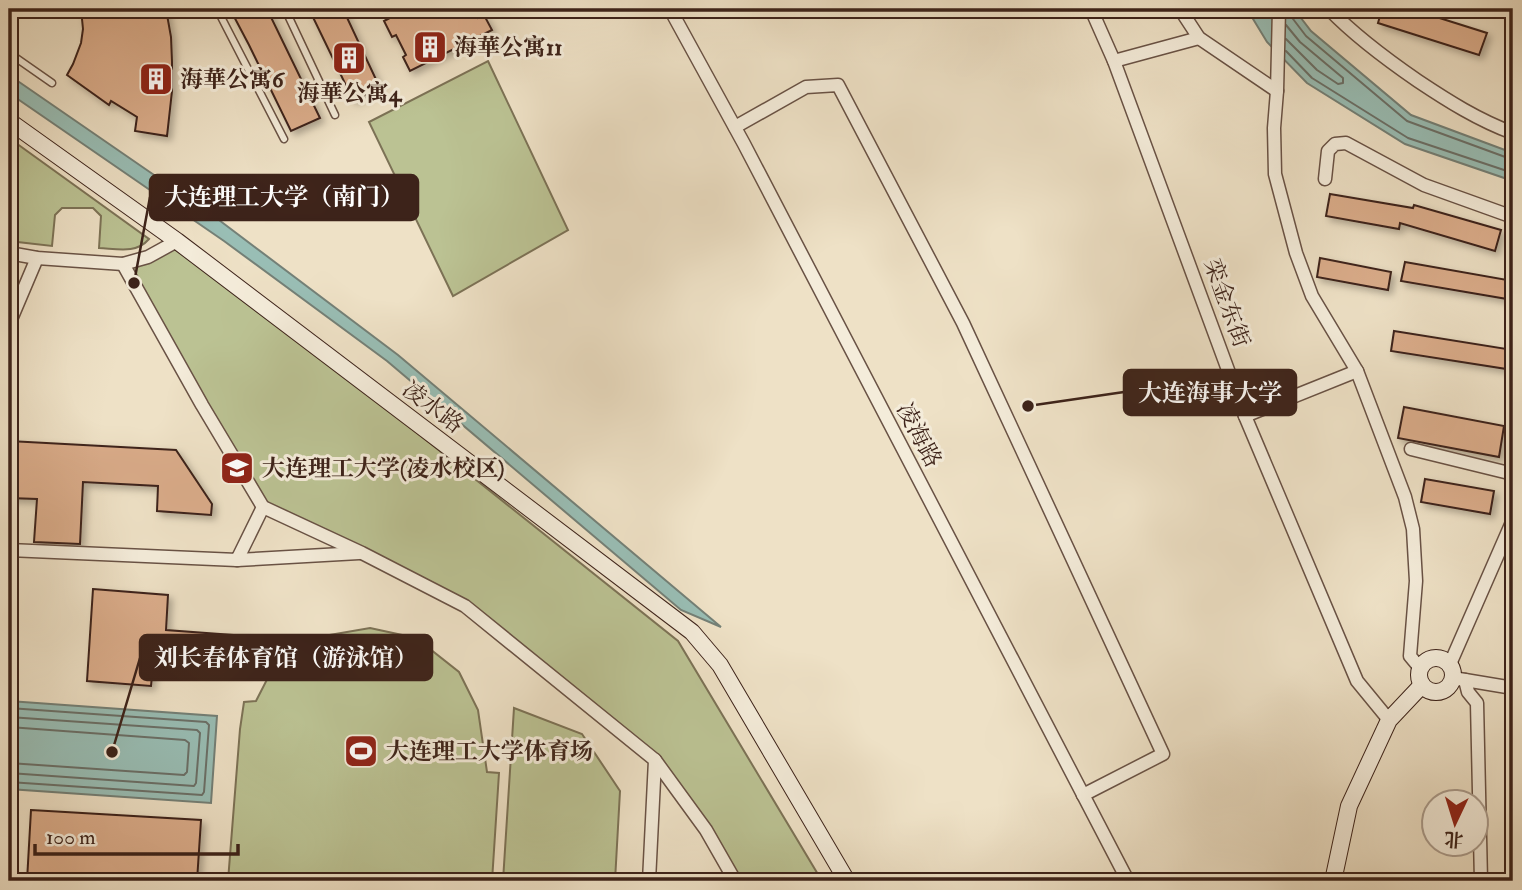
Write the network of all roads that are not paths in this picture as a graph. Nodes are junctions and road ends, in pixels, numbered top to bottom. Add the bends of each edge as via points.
1 (217, 9) edge
2 (285, 9) edge
3 (670, 9) edge
4 (1091, 9) edge
5 (1180, 9) edge
6 (1279, 9) edge
7 (1329, 9) edge
8 (1199, 38) junction
9 (9, 53) edge
10 (1114, 61) junction
11 (52, 83) dead end
12 (1277, 91) junction
13 (335, 115) dead end
14 (9, 121) edge
15 (735, 127) junction
16 (1513, 132) edge
17 (284, 139) dead end
18 (1325, 179) dead end
19 (1513, 218) edge
20 (177, 241) junction
21 (9, 254) edge
22 (37, 258) junction
23 (123, 264) junction
24 (9, 324) edge
25 (1357, 371) junction
26 (1245, 416) junction
27 (1411, 449) dead end
28 (1513, 474) edge
29 (263, 507) junction
30 (1513, 520) edge
31 (9, 550) edge
32 (362, 553) junction
33 (237, 560) junction
34 (1420, 668) junction
35 (1456, 674) junction
36 (1422, 685) junction
37 (1513, 688) edge
38 (1388, 720) junction
39 (655, 760) junction
40 (1083, 795) junction
41 (734, 879) dead end
42 (649, 881) edge
43 (847, 881) edge
44 (1128, 881) edge
45 (1333, 881) edge
46 (1481, 881) edge

1 - 17 lane
2 - 13 lane
3 - 15 street, 凌海路
4 - 10 street, 栾金东街
5 - 8 street
6 - 12 street
7 - 16 street via 1411,76 1461,109
8 - 10 street
8 - 12 street
9 - 11 lane
10 - 26 street, 栾金东街
12 - 25 street via 1275,174 1296,253 1312,296
14 - 20 main road, 凌水路
15 - 40 street, 凌海路
15 - 40 street via 806,88 838,85 957,311 1163,754
18 - 19 street via 1328,150 1346,143 1424,185
20 - 23 street
20 - 43 main road, 凌水路 via 692,632 720,665
21 - 22 street
22 - 23 street
22 - 24 street
23 - 29 street
25 - 26 street
25 - 34 street via 1413,529 1416,581 1410,656
26 - 38 street, 栾金东街 via 1357,681
27 - 28 street
29 - 32 street
29 - 33 street
30 - 35 street
31 - 33 street
32 - 33 street
32 - 39 street via 465,606
34 - 35 main road via 1427,660 1442,658
34 - 36 main road
35 - 36 main road via 1440,692
35 - 37 street
35 - 46 street via 1477,703
36 - 38 main road
38 - 45 main road via 1349,806
39 - 41 street via 706,830
39 - 42 street
40 - 44 street, 凌海路

